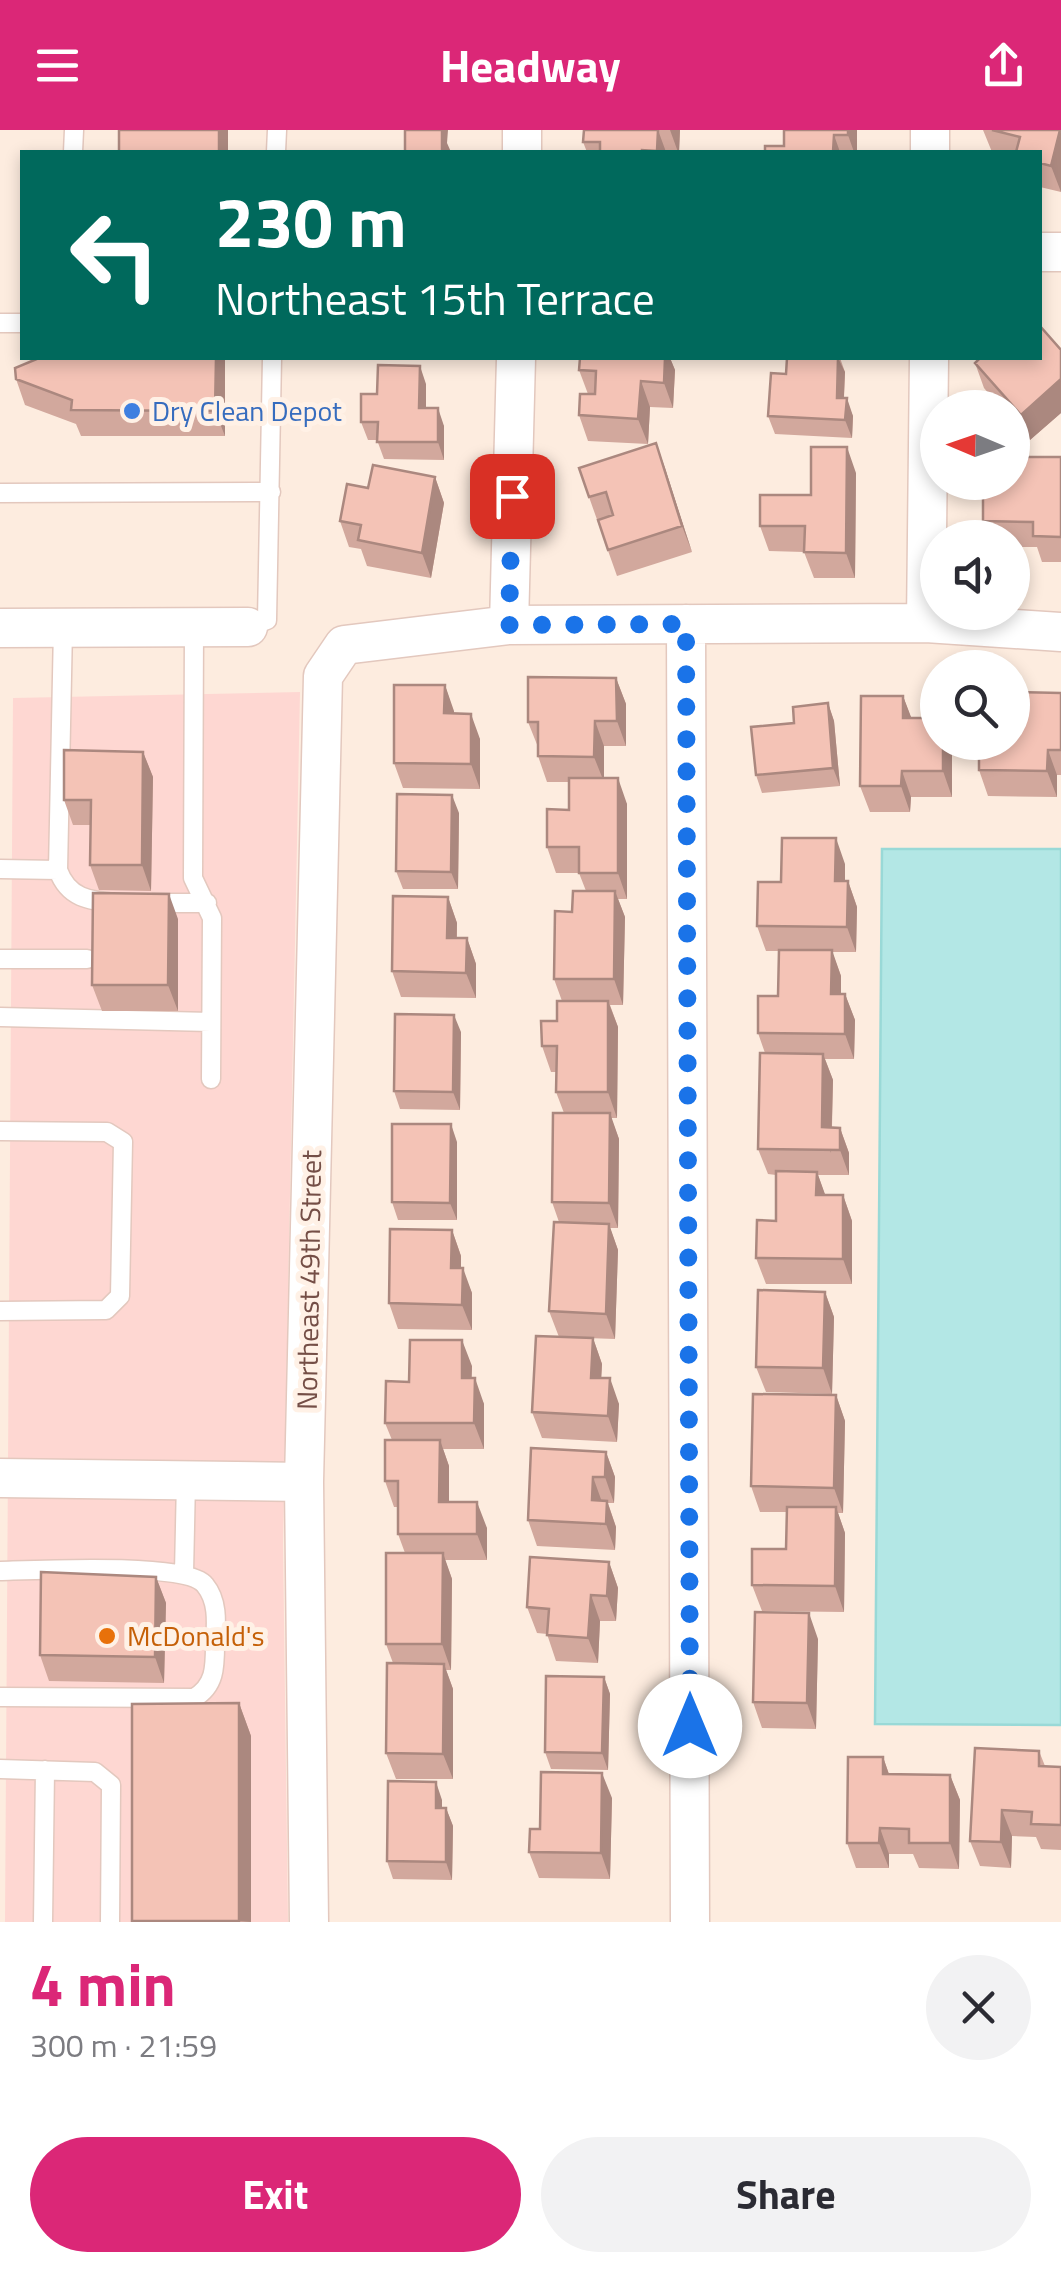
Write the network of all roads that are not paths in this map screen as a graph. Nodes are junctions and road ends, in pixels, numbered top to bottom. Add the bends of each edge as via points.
1 (272, 360) edge
2 (516, 360) edge
3 (929, 360) edge
4 (271, 492) junction
5 (0, 493) edge
6 (927, 520) edge
7 (920, 623) edge
8 (686, 624) junction
9 (509, 625) junction
10 (194, 627) junction
11 (248, 627) joint
12 (0, 628) edge
13 (62, 628) junction
14 (1030, 630) edge
15 (1061, 632) edge
16 (0, 868) edge
17 (58, 870) junction
18 (207, 903) junction
19 (0, 958) edge
20 (87, 959) dead end
21 (0, 1018) edge
22 (211, 1022) junction
23 (211, 1079) dead end
24 (0, 1131) edge
25 (0, 1311) edge
26 (0, 1478) edge
27 (186, 1480) junction
28 (304, 1482) junction
29 (0, 1570) edge
30 (184, 1573) junction
31 (0, 1697) edge
32 (0, 1769) edge
33 (45, 1770) junction
34 (43, 1922) edge
35 (110, 1922) edge
36 (308, 1922) edge
37 (690, 1922) edge

1 - 4 lane
2 - 9 street
3 - 6 street
4 - 5 lane
4 - 11 lane via 268,620
7 - 8 street
8 - 9 street
8 - 37 street
9 - 28 street, Northeast 49th Street via 344,645 323,676
10 - 11 street
10 - 13 street
10 - 18 lane via 193,878
12 - 13 street
13 - 17 lane
14 - 15 street
16 - 17 lane
17 - 18 lane via 63,884 85,901
18 - 22 lane
19 - 20 lane
21 - 22 lane
22 - 23 lane
24 - 25 lane via 107,1132 123,1142 120,1296 106,1310
26 - 27 street
27 - 28 street
27 - 30 lane
28 - 36 street, Northeast 49th Street
29 - 30 lane
30 - 31 lane via 204,1583 216,1609 214,1671 206,1692 194,1698
32 - 33 lane
33 - 34 lane
33 - 35 lane via 96,1772 110,1785

